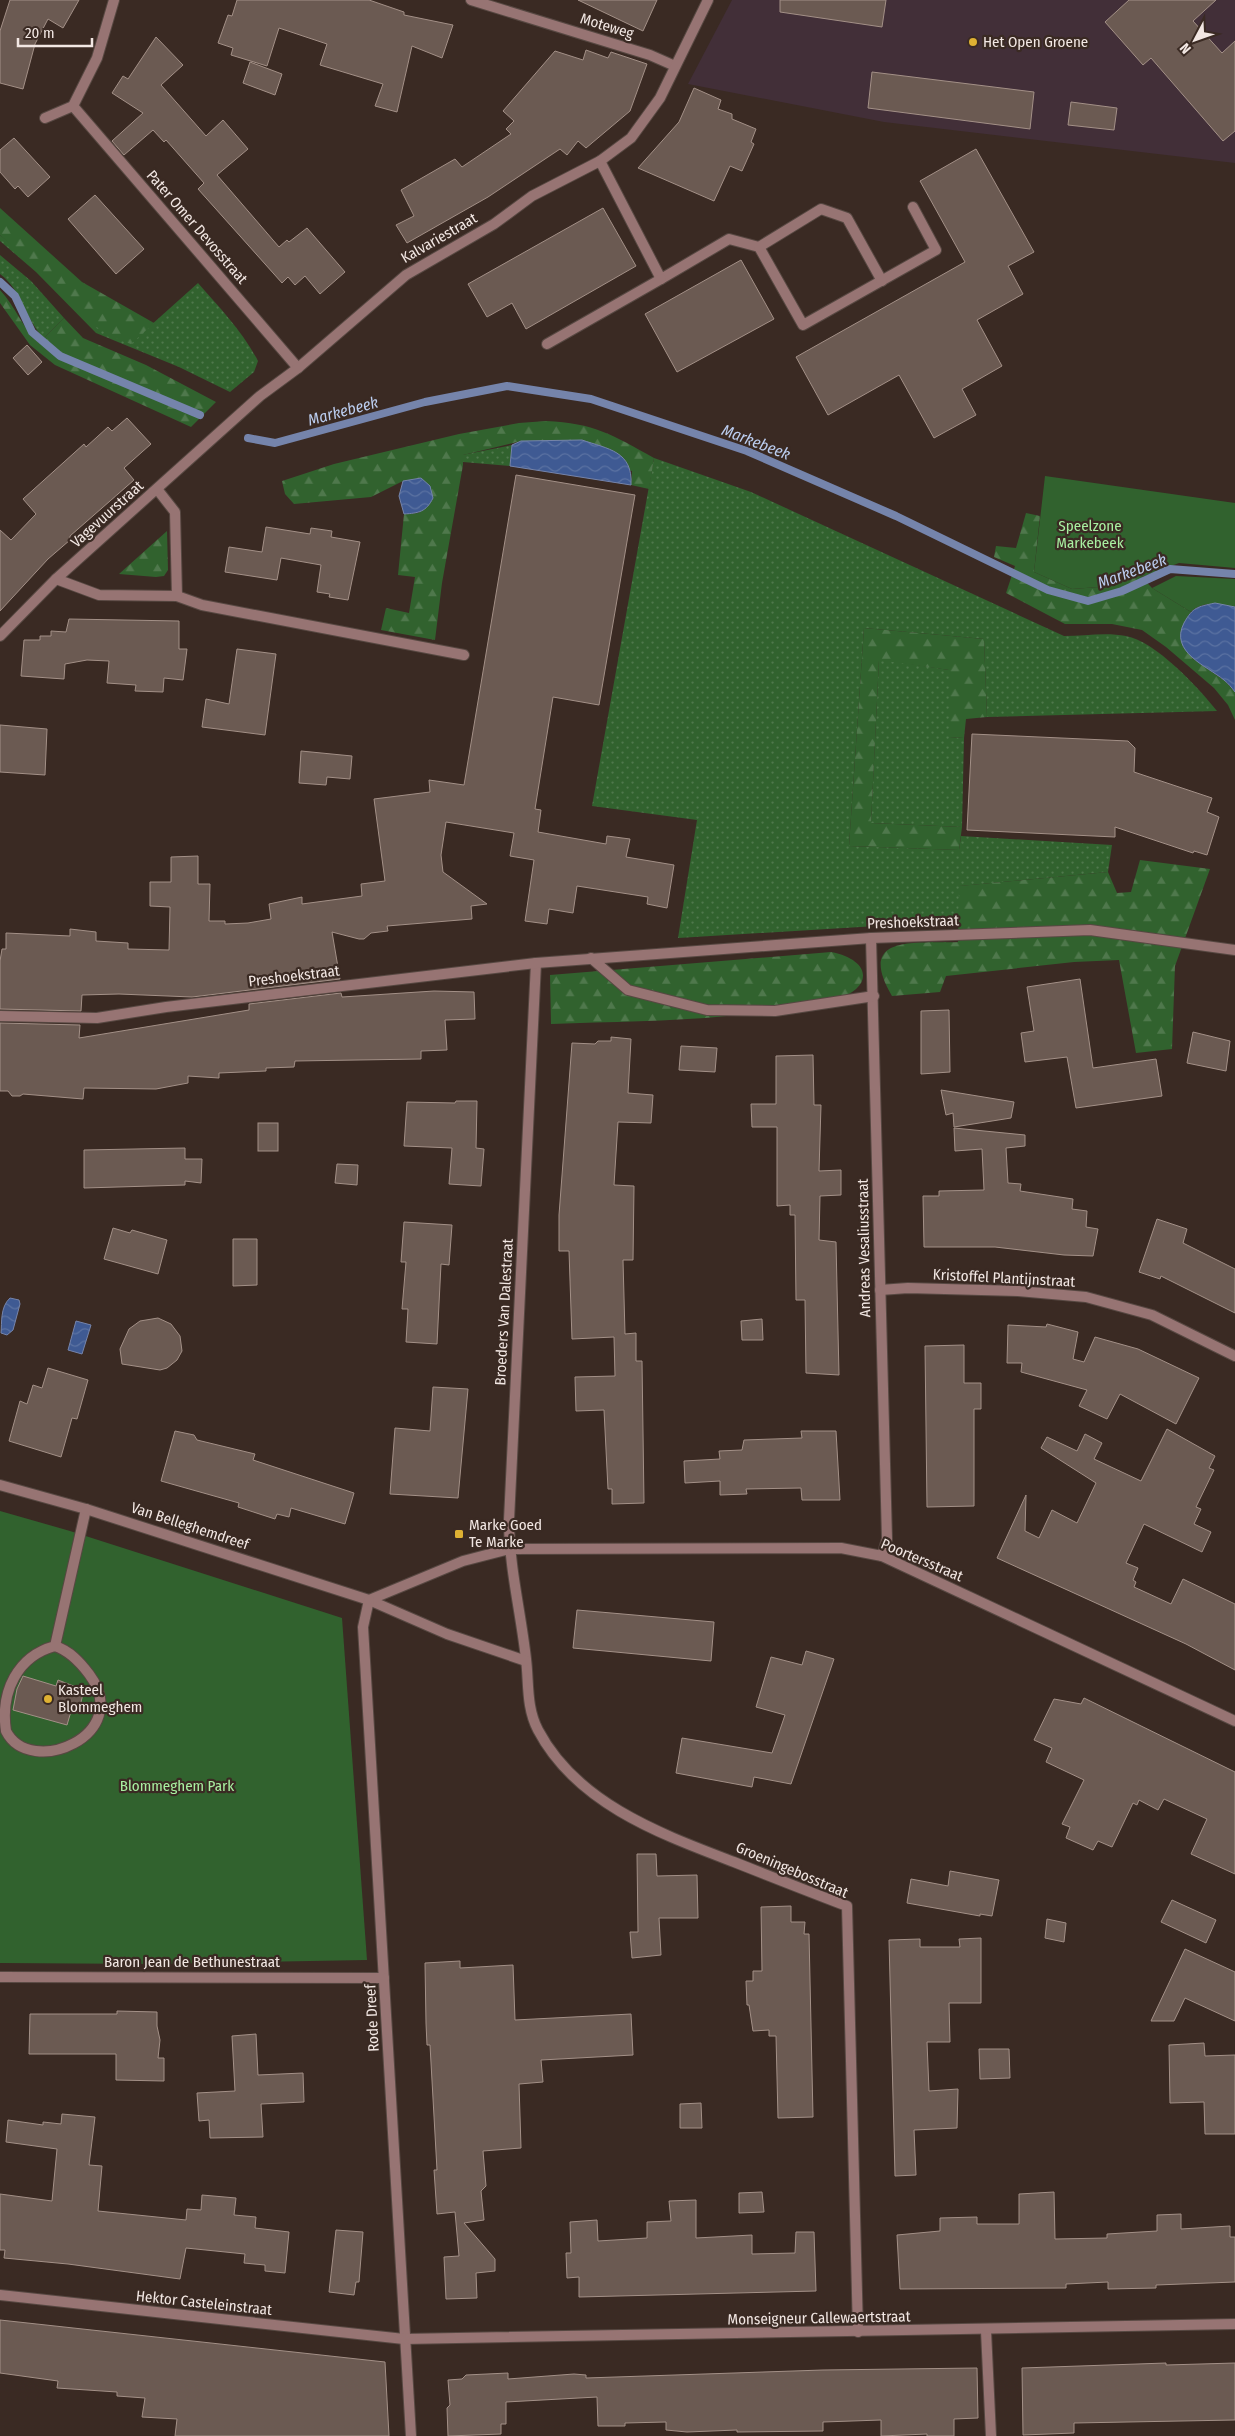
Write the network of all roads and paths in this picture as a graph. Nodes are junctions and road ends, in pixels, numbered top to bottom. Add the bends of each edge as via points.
1 (114, 0) edge
2 (471, 0) edge
3 (708, 0) edge
4 (675, 66) junction
5 (73, 106) junction
6 (45, 118) dead end
7 (600, 161) junction
8 (913, 207) dead end
9 (759, 247) junction
10 (660, 279) junction
11 (882, 281) junction
12 (548, 344) dead end
13 (298, 368) junction
14 (158, 489) junction
15 (56, 579) junction
16 (178, 596) junction
17 (0, 636) edge
18 (464, 655) dead end
19 (871, 938) junction
20 (1235, 950) edge
21 (591, 958) junction
22 (536, 963) junction
23 (874, 996) junction
24 (0, 1016) edge
25 (880, 1290) junction
26 (1235, 1356) edge
27 (0, 1485) edge
28 (86, 1509) junction
29 (509, 1549) junction
30 (882, 1556) junction
31 (369, 1600) junction
32 (55, 1646) junction
33 (526, 1661) junction
34 (1235, 1721) edge
35 (0, 1977) edge
36 (384, 1978) junction
37 (0, 2296) edge
38 (1235, 2324) edge
39 (986, 2330) junction
40 (858, 2332) junction
41 (404, 2339) junction
42 (411, 2436) edge
43 (991, 2436) edge

1 - 5 street via 97,58
2 - 4 street, Moteweg via 650,54
3 - 4 street, Kalvariestraat
4 - 7 street, Kalvariestraat via 660,98 631,138
5 - 6 street
5 - 13 street, Pater Omer Devosstraat
7 - 10 street
7 - 13 street, Kalvariestraat via 532,196 494,224 406,275
8 - 11 street via 936,250
9 - 10 street via 729,239
9 - 11 street via 821,209 847,218
9 - 11 street via 803,325
10 - 12 street
13 - 14 street, Kalvariestraat via 260,396
14 - 15 street, Vagevuurstraat
14 - 16 street, Vagevuurstraat via 175,512
15 - 16 street via 99,595
15 - 17 street, Vagevuurstraat
16 - 18 street via 202,605
19 - 20 street, Preshoekstraat via 1090,930
19 - 21 street, Preshoekstraat
19 - 23 street, Andreas Vesaliusstraat
21 - 22 street, Preshoekstraat
21 - 23 street via 628,990 707,1010 776,1011
22 - 24 street, Preshoekstraat via 97,1018
22 - 29 street, Broeders Van Dalestraat
23 - 25 street, Andreas Vesaliusstraat
25 - 26 street, Kristoffel Plantijnstraat via 1018,1291 1086,1297 1152,1315
25 - 30 street, Andreas Vesaliusstraat via 887,1539
27 - 28 street, Van Belleghemdreef
28 - 31 street, Van Belleghemdreef
28 - 32 street
29 - 30 street, Poortersstraat via 841,1548
29 - 31 street via 463,1561
29 - 33 street, Broeders Van Dalestraat
30 - 34 street, Poortersstraat
31 - 33 street, Van Belleghemdreef via 447,1634
31 - 36 street, Rode Dreef via 363,1627
32 - 32 street via 38,1650 16,1667 7,1680 2,1697 2,1721 7,1734 28,1748 56,1750 70,1746 82,1739 101,1715 98,1688 93,1679 66,1650
33 - 40 street, Groeningebosstraat via 528,1697 538,1729 565,1769 593,1795 627,1816 687,1844 847,1906
35 - 36 street, Baron Jean de Bethunestraat
36 - 41 street, Rode Dreef
37 - 41 street, Hektor Casteleinstraat
38 - 39 street, Monseigneur Callewaertstraat
39 - 40 street, Monseigneur Callewaertstraat
39 - 43 street
40 - 41 street, Monseigneur Callewaertstraat
41 - 42 street, Rode Dreef

